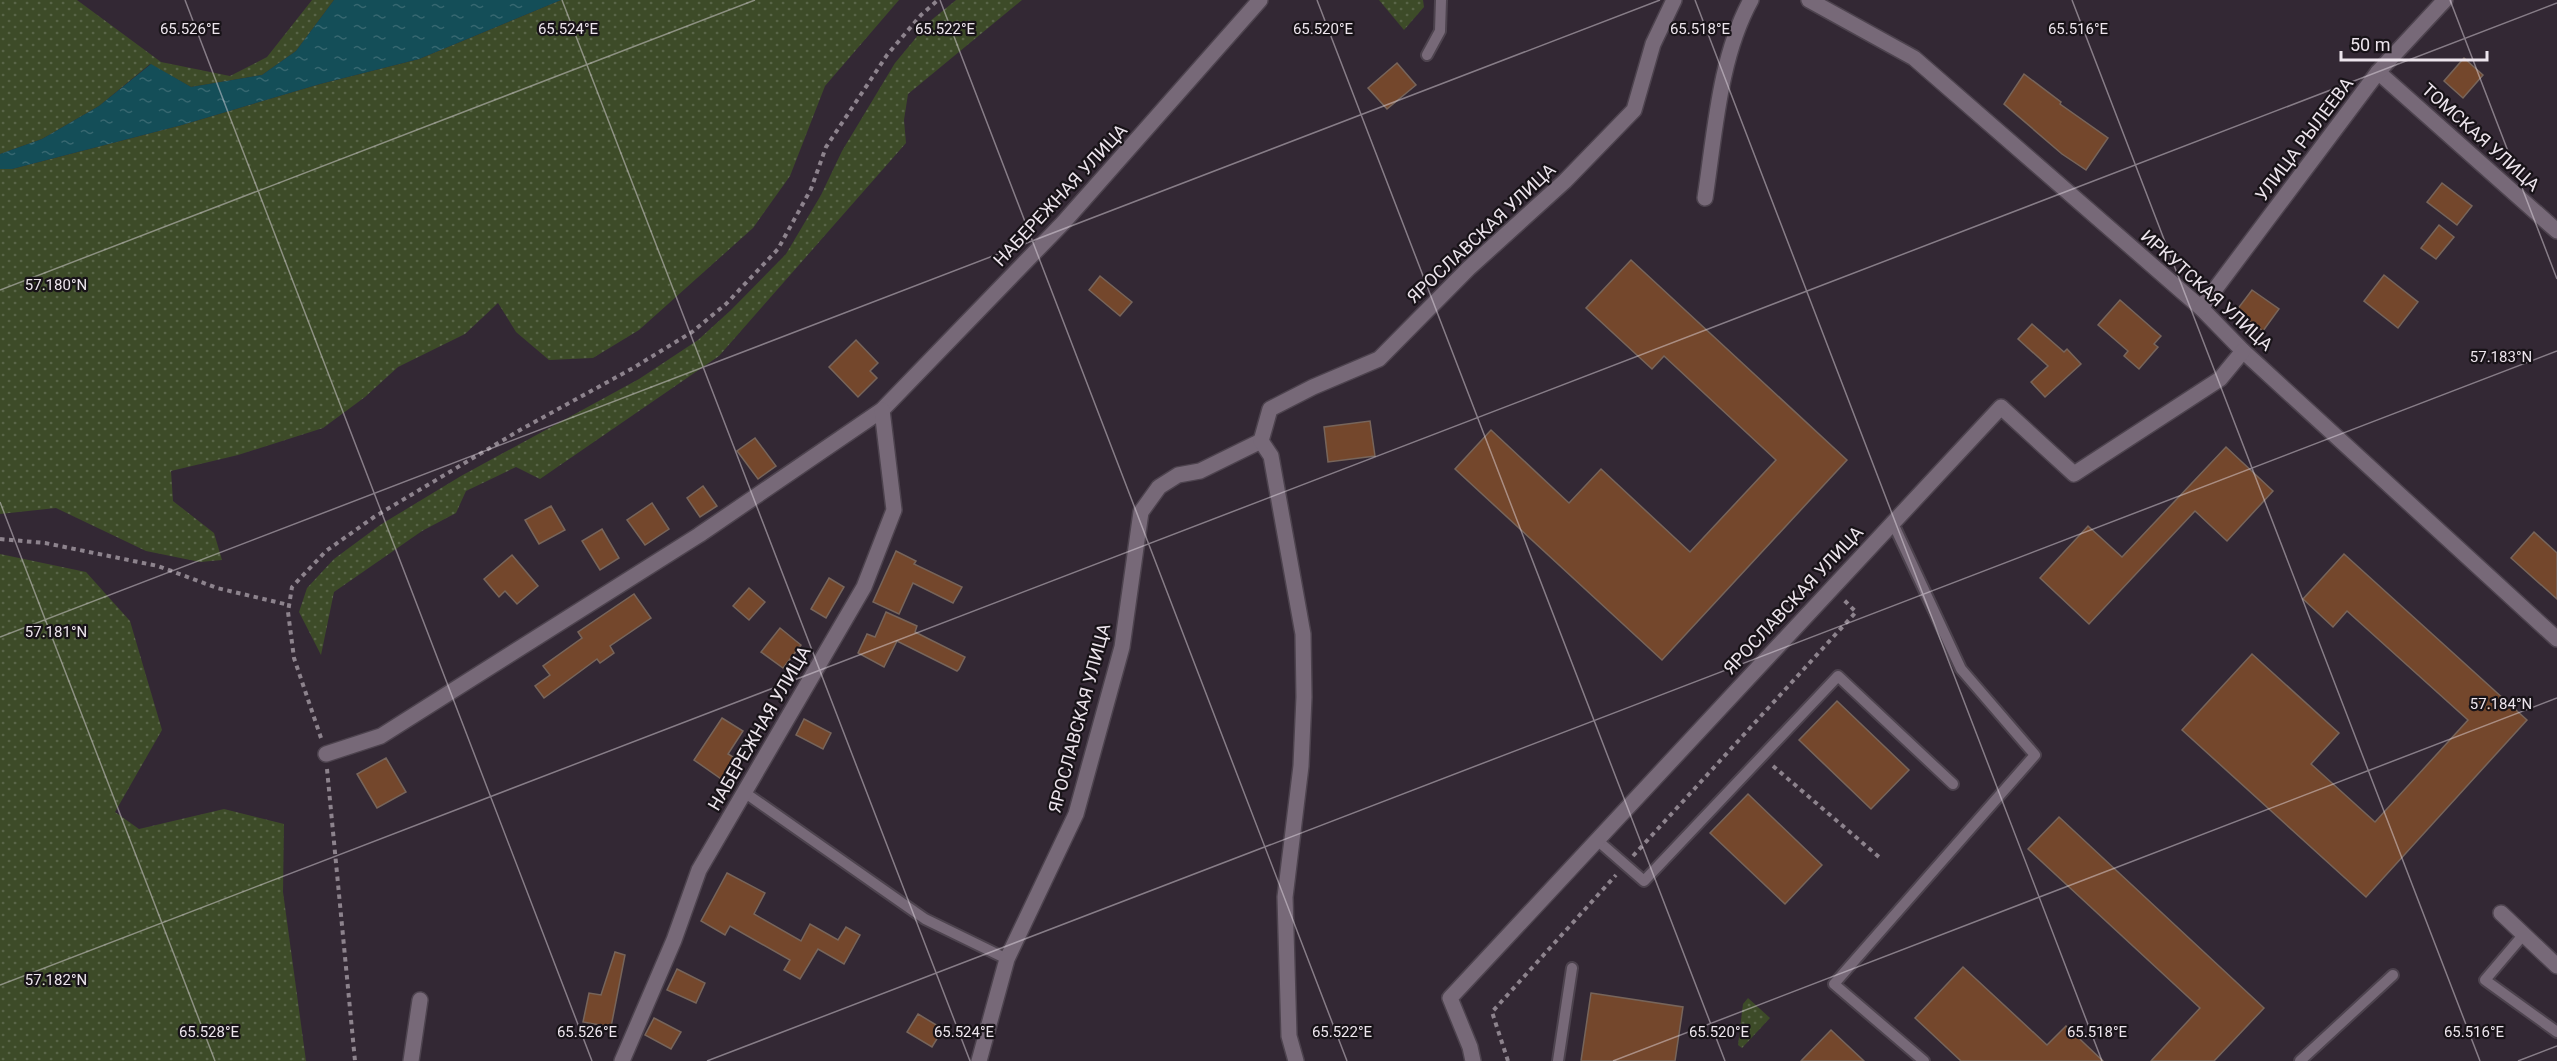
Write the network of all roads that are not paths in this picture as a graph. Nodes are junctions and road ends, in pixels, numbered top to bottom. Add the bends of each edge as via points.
1 (1260, 0) edge
2 (1441, 0) edge
3 (1674, 0) edge
4 (1751, 0) edge
5 (1809, 0) edge
6 (2445, 0) edge
7 (1427, 55) dead end
8 (2378, 72) junction
9 (1705, 198) dead end
10 (2557, 231) edge
11 (2201, 308) junction
12 (2243, 351) junction
13 (882, 410) junction
14 (1261, 441) junction
15 (1892, 521) junction
16 (2557, 639) edge
17 (326, 754) road end
18 (1953, 784) dead end
19 (744, 792) junction
20 (1598, 840) junction
21 (2501, 913) dead end
22 (2524, 934) junction
23 (1006, 959) junction
24 (2557, 966) edge
25 (1572, 968) dead end
26 (2392, 975) dead end
27 (420, 1000) dead end
28 (2557, 1032) edge
29 (411, 1061) edge
30 (622, 1061) edge
31 (979, 1061) edge
32 (1296, 1061) edge
33 (1473, 1061) edge
34 (1558, 1061) edge
35 (1924, 1061) edge
36 (2300, 1061) edge

1 - 13 street, НАБЕРЕЖНАЯ УЛИЦА via 1063,223
2 - 7 lane via 1440,31
3 - 14 street, ЯРОСЛАВСКАЯ УЛИЦА via 1653,44 1634,110 1379,359 1270,409
4 - 9 street via 1742,16 1726,69
5 - 11 street, ИРКУТСКАЯ УЛИЦА via 1914,58
6 - 8 street, УЛИЦА РЫЛЕЕВА
8 - 10 street, ТОМСКАЯ УЛИЦА
8 - 11 street, УЛИЦА РЫЛЕЕВА
11 - 12 street, ИРКУТСКАЯ УЛИЦА
12 - 15 street, ЯРОСЛАВСКАЯ УЛИЦА via 2220,378 2074,474 2001,407
12 - 16 street, ИРКУТСКАЯ УЛИЦА
13 - 17 street, НАБЕРЕЖНАЯ УЛИЦА via 699,536 381,736
13 - 19 street, НАБЕРЕЖНАЯ УЛИЦА via 894,510 864,587
14 - 23 street, ЯРОСЛАВСКАЯ УЛИЦА via 1200,471 1179,475 1160,487 1141,512 1122,647 1076,814
14 - 32 street via 1274,466 1303,634 1300,766 1285,897 1289,1036
15 - 20 street, ЯРОСЛАВСКАЯ УЛИЦА
15 - 35 lane via 1961,669 2035,755 1834,984
18 - 20 lane via 1838,676 1644,881
19 - 23 lane via 925,919
19 - 30 street, НАБЕРЕЖНАЯ УЛИЦА via 699,870
20 - 33 street, ЯРОСЛАВСКАЯ УЛИЦА via 1450,998
21 - 22 street
22 - 24 street
22 - 28 lane via 2485,980
23 - 31 street, ЯРОСЛАВСКАЯ УЛИЦА
25 - 34 lane
26 - 36 lane
27 - 29 street

